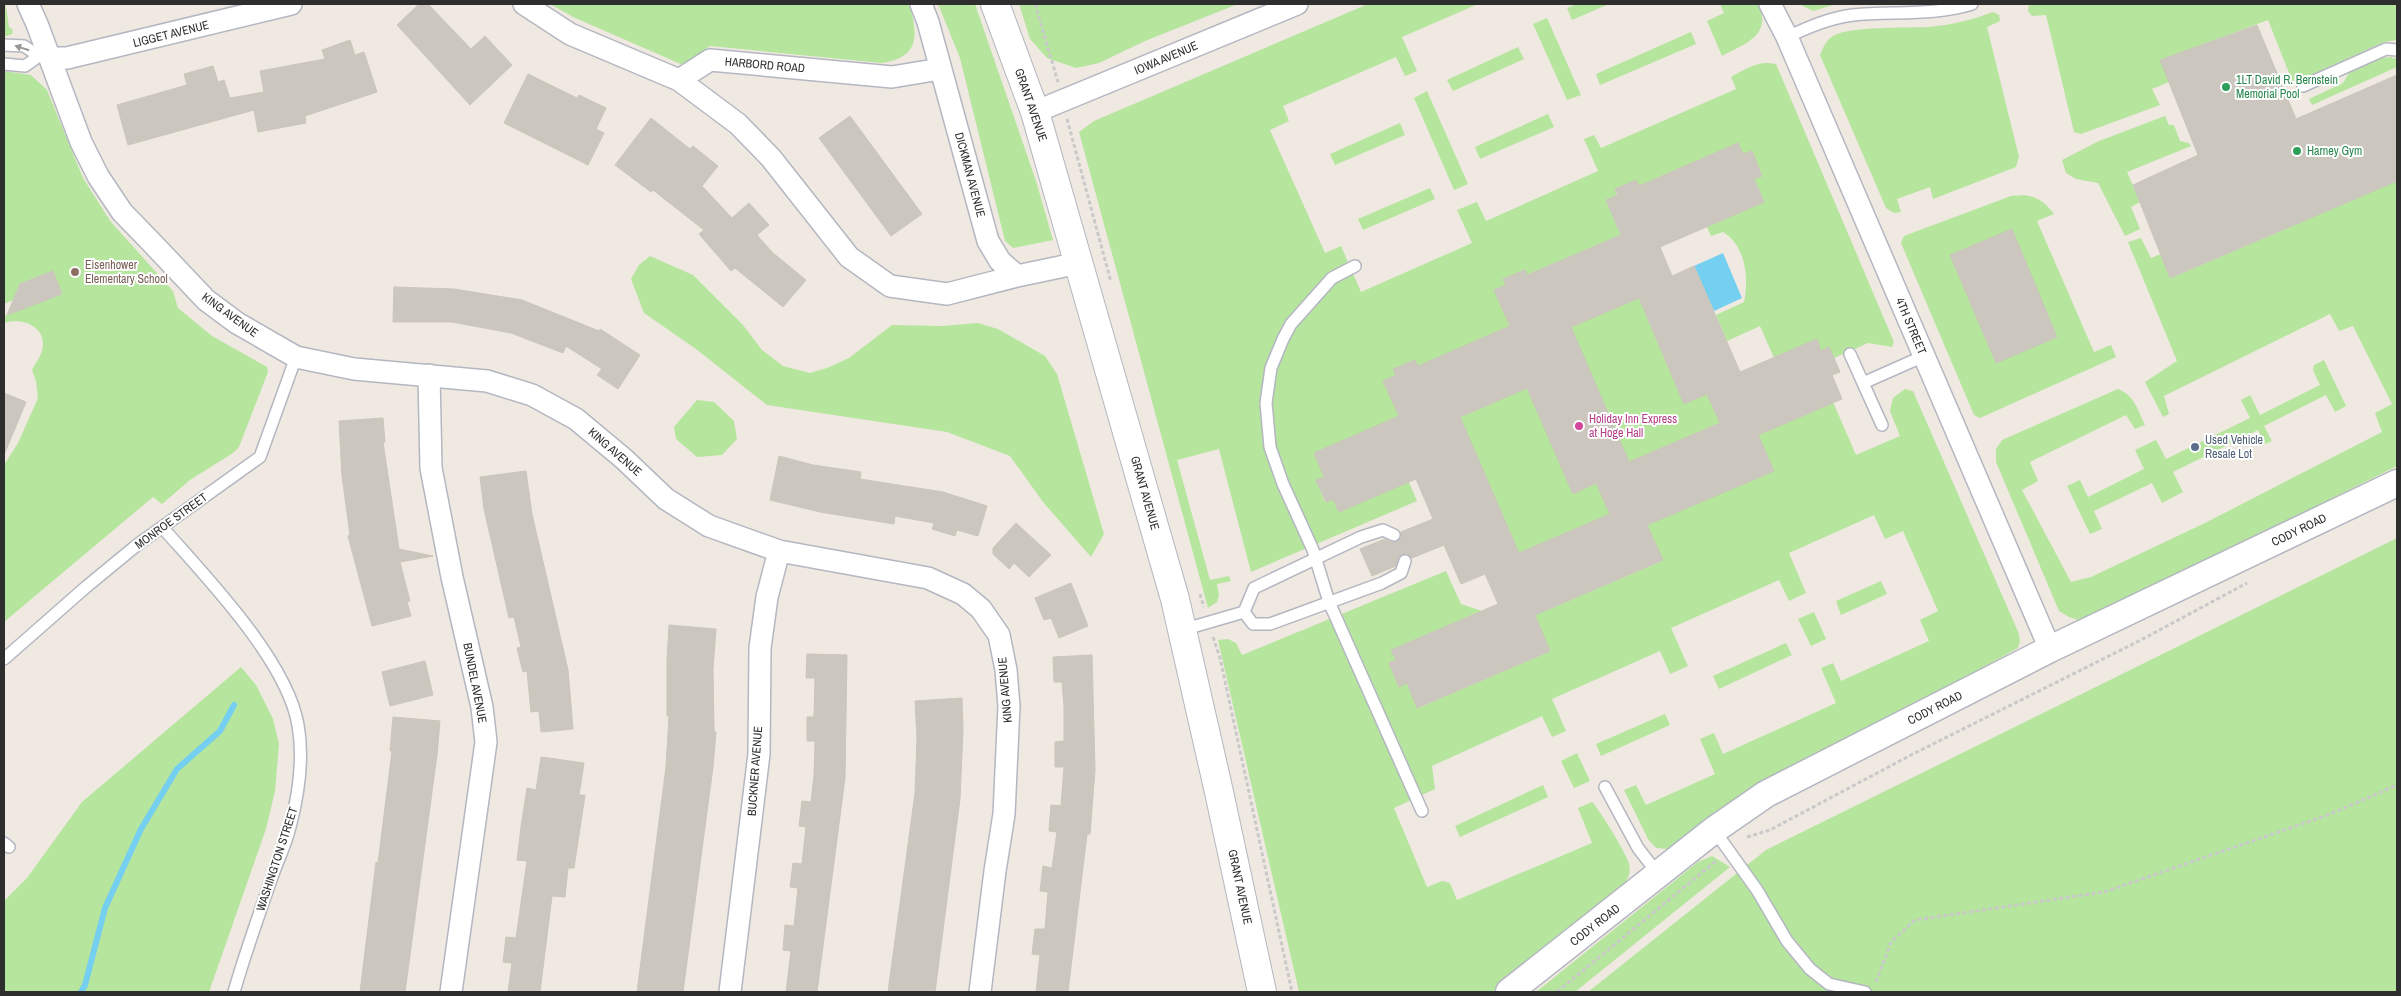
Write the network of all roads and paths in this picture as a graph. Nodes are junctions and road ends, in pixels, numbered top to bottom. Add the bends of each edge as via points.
1 (28, 4) edge
2 (291, 4) edge
3 (524, 4) edge
4 (921, 4) edge
5 (995, 4) edge
6 (1297, 4) edge
7 (1770, 4) edge
8 (1972, 4) edge
9 (1787, 37) junction
10 (4, 45) edge
11 (2397, 50) edge
12 (44, 57) junction
13 (4, 64) edge
14 (940, 69) junction
15 (679, 80) junction
16 (2303, 86) dead end
17 (1035, 112) junction
18 (1079, 262) junction
19 (1355, 266) dead end
20 (1017, 276) junction
21 (1850, 354) dead end
22 (296, 356) junction
23 (1924, 356) junction
24 (429, 375) junction
25 (1863, 383) junction
26 (1882, 425) dead end
27 (2397, 483) edge
28 (162, 526) junction
29 (1394, 535) dead end
30 (779, 551) junction
31 (1316, 560) junction
32 (1405, 561) dead end
33 (2250, 582) dead end
34 (1329, 602) junction
35 (1244, 612) junction
36 (1182, 630) junction
37 (2050, 649) junction
38 (4, 659) edge
39 (2397, 785) edge
40 (1605, 786) dead end
41 (1422, 811) dead end
42 (1714, 830) junction
43 (1730, 850) junction
44 (1658, 875) junction
45 (1875, 984) dead end
46 (234, 992) edge
47 (452, 992) edge
48 (730, 992) edge
49 (980, 992) edge
50 (1262, 992) edge
51 (1509, 992) edge
52 (1557, 992) edge
53 (1865, 992) edge

1 - 12 street, KING AVENUE
2 - 12 street, LIGGET AVENUE via 76,56
3 - 15 street via 570,34
4 - 14 street, DICKMAN AVENUE
5 - 17 main road, GRANT AVENUE
6 - 17 street, IOWA AVENUE
7 - 9 street, 4TH STREET
8 - 9 lane via 1922,13 1852,15 1820,22
9 - 23 street, 4TH STREET
12 -> 10 lane via 24,46
11 - 16 lane via 2386,49
12 - 13 lane via 25,66
12 - 22 street, KING AVENUE via 80,142 122,212 206,300 262,338
14 - 15 street, HARBORD ROAD via 892,77 710,60
14 - 20 street, DICKMAN AVENUE via 988,241 1000,261
15 - 20 street via 738,124 771,158 849,258 890,286 947,294
17 - 18 main road, GRANT AVENUE
18 - 20 street
18 - 36 main road, GRANT AVENUE
19 - 31 lane via 1332,278 1291,324 1271,368 1266,403 1270,447
21 - 25 lane
22 - 24 street, KING AVENUE via 354,369
22 - 28 lane, MONROE STREET via 260,457
23 - 25 lane
23 - 37 street, 4TH STREET
24 - 30 street, KING AVENUE via 487,381 532,396 576,419 666,499 709,526
24 - 47 street, BUNDEL AVENUE via 431,468 482,707 486,742
25 - 26 lane
27 - 37 street, CODY ROAD
28 - 38 lane, MONROE STREET
28 - 46 lane, WASHINGTON STREET via 256,639 281,678 298,725 301,754 299,786 290,828
29 - 31 lane via 1384,530 1361,537
30 - 48 street, BUCKNER AVENUE via 767,597 760,648 759,754
30 - 49 street, KING AVENUE via 928,578 963,594 981,609 999,635 1008,697 1008,761
31 - 34 lane
31 - 35 lane via 1254,588
32 - 34 lane via 1401,573
33 - 43 path via 1770,830 1749,836
34 - 35 lane via 1270,624 1252,624
34 - 41 lane
35 - 36 lane
36 - 50 main road, GRANT AVENUE
37 - 42 street, CODY ROAD via 1766,794
39 - 45 path via 2328,815 2104,892 1915,920 1891,942
40 - 44 lane via 1638,848
42 - 43 lane
42 - 44 street, CODY ROAD
43 - 52 path
43 - 53 lane via 1787,941 1810,969 1829,984
44 - 51 street, CODY ROAD

